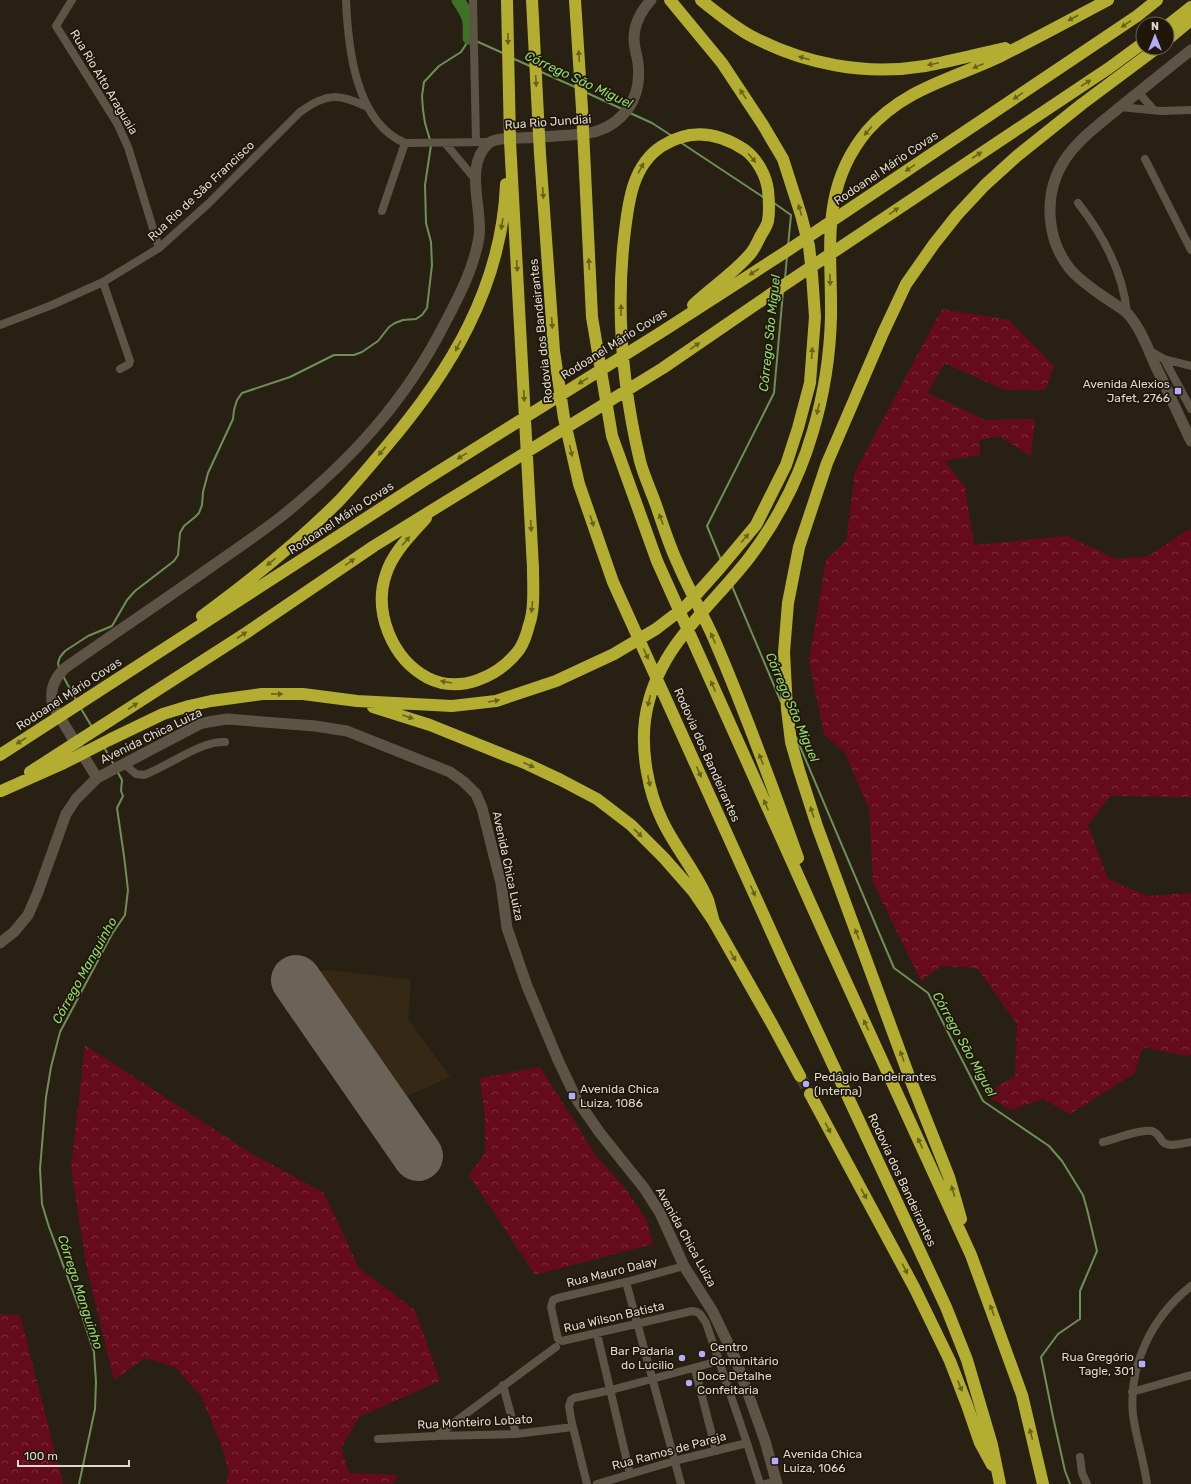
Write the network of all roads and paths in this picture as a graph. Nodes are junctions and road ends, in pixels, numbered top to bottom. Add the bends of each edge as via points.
1 (72, 0) edge
2 (346, 0) edge
3 (473, 0) edge
4 (507, 0) edge
5 (532, 0) edge
6 (575, 0) edge
7 (651, 0) edge
8 (670, 0) edge
9 (701, 0) edge
10 (1108, 0) edge
11 (1157, 0) edge
12 (1191, 7) edge
13 (1175, 20) edge
14 (1191, 20) edge
15 (1175, 33) edge
16 (1026, 43) junction
17 (1135, 49) edge
18 (1191, 50) edge
19 (1147, 56) edge
20 (1138, 92) junction
21 (367, 107) junction
22 (1120, 107) junction
23 (1153, 109) junction
24 (1191, 110) edge
25 (476, 141) junction
26 (489, 142) junction
27 (405, 143) junction
28 (445, 143) junction
29 (510, 158) junction
30 (1145, 159) dead end
31 (475, 179) junction
32 (1078, 203) dead end
33 (382, 211) dead end
34 (159, 248) junction
35 (1191, 250) edge
36 (103, 282) junction
37 (1127, 313) junction
38 (0, 325) edge
39 (668, 327) junction
40 (1150, 352) junction
41 (1164, 359) junction
42 (1191, 366) edge
43 (120, 369) dead end
44 (1191, 409) edge
45 (1191, 441) edge
46 (433, 510) junction
47 (100, 691) junction
48 (357, 701) junction
49 (225, 742) dead end
50 (0, 756) edge
51 (61, 759) junction
52 (124, 764) junction
53 (97, 778) junction
54 (1, 792) edge
55 (714, 922) junction
56 (827, 940) junction
57 (0, 943) edge
58 (800, 1076) tunnel mouth
59 (810, 1094) tunnel mouth
60 (1103, 1142) dead end
61 (1191, 1142) edge
62 (971, 1255) junction
63 (684, 1266) junction
64 (626, 1282) junction
65 (1191, 1286) edge
66 (551, 1307) joint
67 (639, 1325) junction
68 (597, 1334) junction
69 (556, 1347) dead end
70 (719, 1361) junction
71 (694, 1369) junction
72 (1191, 1375) edge
73 (653, 1378) junction
74 (504, 1384) junction
75 (610, 1390) junction
76 (1132, 1392) junction
77 (573, 1427) junction
78 (516, 1434) junction
79 (436, 1436) junction
80 (378, 1439) dead end
81 (747, 1442) junction
82 (716, 1451) junction
83 (1080, 1457) dead end
84 (674, 1461) junction
85 (630, 1474) junction
86 (999, 1481) edge
87 (776, 1482) edge
88 (587, 1484) edge
89 (597, 1484) edge
90 (681, 1484) edge
91 (760, 1484) edge
92 (765, 1484) edge
93 (1043, 1484) edge
94 (1087, 1484) edge
95 (1148, 1484) edge

1 - 34 street, Rua Rio Alto Araguaia via 56,26 117,123 130,153
2 - 21 street via 350,52
3 - 25 street
4 -> 29 highway
5 -> 86 highway, Rodovia dos Bandeirantes via 554,351 564,418 579,484 616,589 781,953 946,1307 967,1360 992,1445
56 -> 6 highway via 657,561 612,436 592,317
7 - 26 main road, Rua Rio Jundiai via 644,8 634,31 638,64 638,85 634,98 611,125 597,132 498,139
48 -> 8 highway via 452,706 496,701 556,681 614,654 656,629 686,606 756,525 786,465 810,383 815,317 809,246 783,159 722,63
16 -> 9 highway via 924,66 877,69 829,65 793,55 750,36
10 -> 16 highway
11 -> 39 highway, Rodoanel Mário Covas via 1137,16 787,251
12 - 13 highway
14 - 15 highway
16 -> 55 highway via 919,90 893,106 867,131 853,152 839,180 833,205 829,240 831,319 825,379 813,431 796,477 768,529 748,558 681,636 665,661 651,693 644,743 651,790 661,820 693,873 707,900
46 -> 17 highway via 662,368
18 - 20 main road
62 -> 19 highway via 949,1177 816,826 791,742 784,652 788,603 799,546 827,464 906,284 957,215 985,185 1082,104
20 - 22 main road
20 - 23 street
21 - 27 street via 383,130
21 - 34 street, Rua Rio de São Francisco via 345,97 336,96 310,105
22 - 23 street
22 - 37 main road via 1078,144 1064,161 1054,181 1050,200 1050,221 1054,240 1071,270 1091,288
23 - 24 street via 1174,112
25 - 26 street
25 - 28 street
26 - 31 main road via 480,156
27 - 28 street
27 - 33 street
28 - 31 street
29 -> 46 highway via 533,596 530,624 520,649 498,670 477,681 458,684 428,678 401,656 384,622 381,601 386,574 396,552
29 -> 47 highway via 501,230 488,280 477,309 457,350 407,422 349,490 292,545
30 - 35 street
31 - 53 main road via 480,219 479,236 468,276 445,324 411,381 387,414 351,454 280,517 65,668 55,680 51,693 53,706
32 - 37 street via 1100,234 1111,257 1124,291
34 - 36 street, Rua Rio de São Francisco
36 - 38 street, Rua Rio de São Francisco
36 - 43 street via 130,361
37 - 40 main road
39 -> 47 highway, Rodoanel Mário Covas via 425,480
56 -> 39 highway via 754,739 713,639 677,563 641,464 629,406 621,323 622,260 628,204 634,181 645,162 664,145 692,134 711,135 727,140 748,152 759,166 767,182 770,207 768,223 752,252
40 - 41 street
40 - 45 main road
41 - 42 street
41 - 44 street
51 -> 46 highway via 100,727 246,633 374,546
47 -> 50 highway, Rodoanel Mário Covas
51 -> 48 highway via 163,714 224,698 262,694 304,694
48 -> 55 highway via 494,750 597,799 631,825 664,858 693,891
49 - 52 street via 205,745 144,775 136,774
51 - 54 highway
52 - 53 main road, Avenida Chica Luiza
52 - 63 main road, Avenida Chica Luiza via 200,724 227,719 347,731 450,772 464,782 476,794 482,808 501,883 507,928 527,986 558,1060 577,1100 660,1213
53 - 57 main road, Avenida Chica Luiza via 76,799 66,814 28,915 14,932
55 -> 58 highway
62 -> 56 highway
59 -> 86 highway via 915,1289 950,1361 980,1444
60 - 61 street via 1146,1131 1159,1135 1167,1144
93 -> 62 highway via 1022,1396
63 - 64 street, Rua Mauro Dalay
63 - 87 main road, Avenida Chica Luiza via 707,1302 736,1360 765,1440
64 - 66 street, Rua Mauro Dalay via 558,1298 553,1300
64 - 67 street
65 - 76 street via 1168,1308 1151,1331 1137,1367
66 - 68 street, Rua Wilson Batista via 560,1341
67 - 68 street, Rua Wilson Batista
67 - 70 street, Rua Wilson Batista via 697,1312 706,1323
67 - 73 street
68 - 75 street
69 - 74 street, Rua Wilson Batista
70 - 71 street
70 - 81 street
71 - 73 street
71 - 82 street
72 - 76 street
73 - 75 street
73 - 84 street
74 - 78 street
74 - 79 street, Rua Wilson Batista
75 - 77 street via 571,1400 569,1406
75 - 85 street
76 - 95 street via 1133,1416
77 - 78 street, Rua Monteiro Lobato
77 - 88 street
78 - 79 street, Rua Monteiro Lobato
79 - 80 street, Rua Monteiro Lobato
81 - 82 street, Rua Ramos de Pareja
81 - 91 street
82 - 84 street, Rua Ramos de Pareja
83 - 94 street via 1082,1473
84 - 85 street, Rua Ramos de Pareja
84 - 90 street
85 - 89 street, Rua Ramos de Pareja
87 - 92 street

